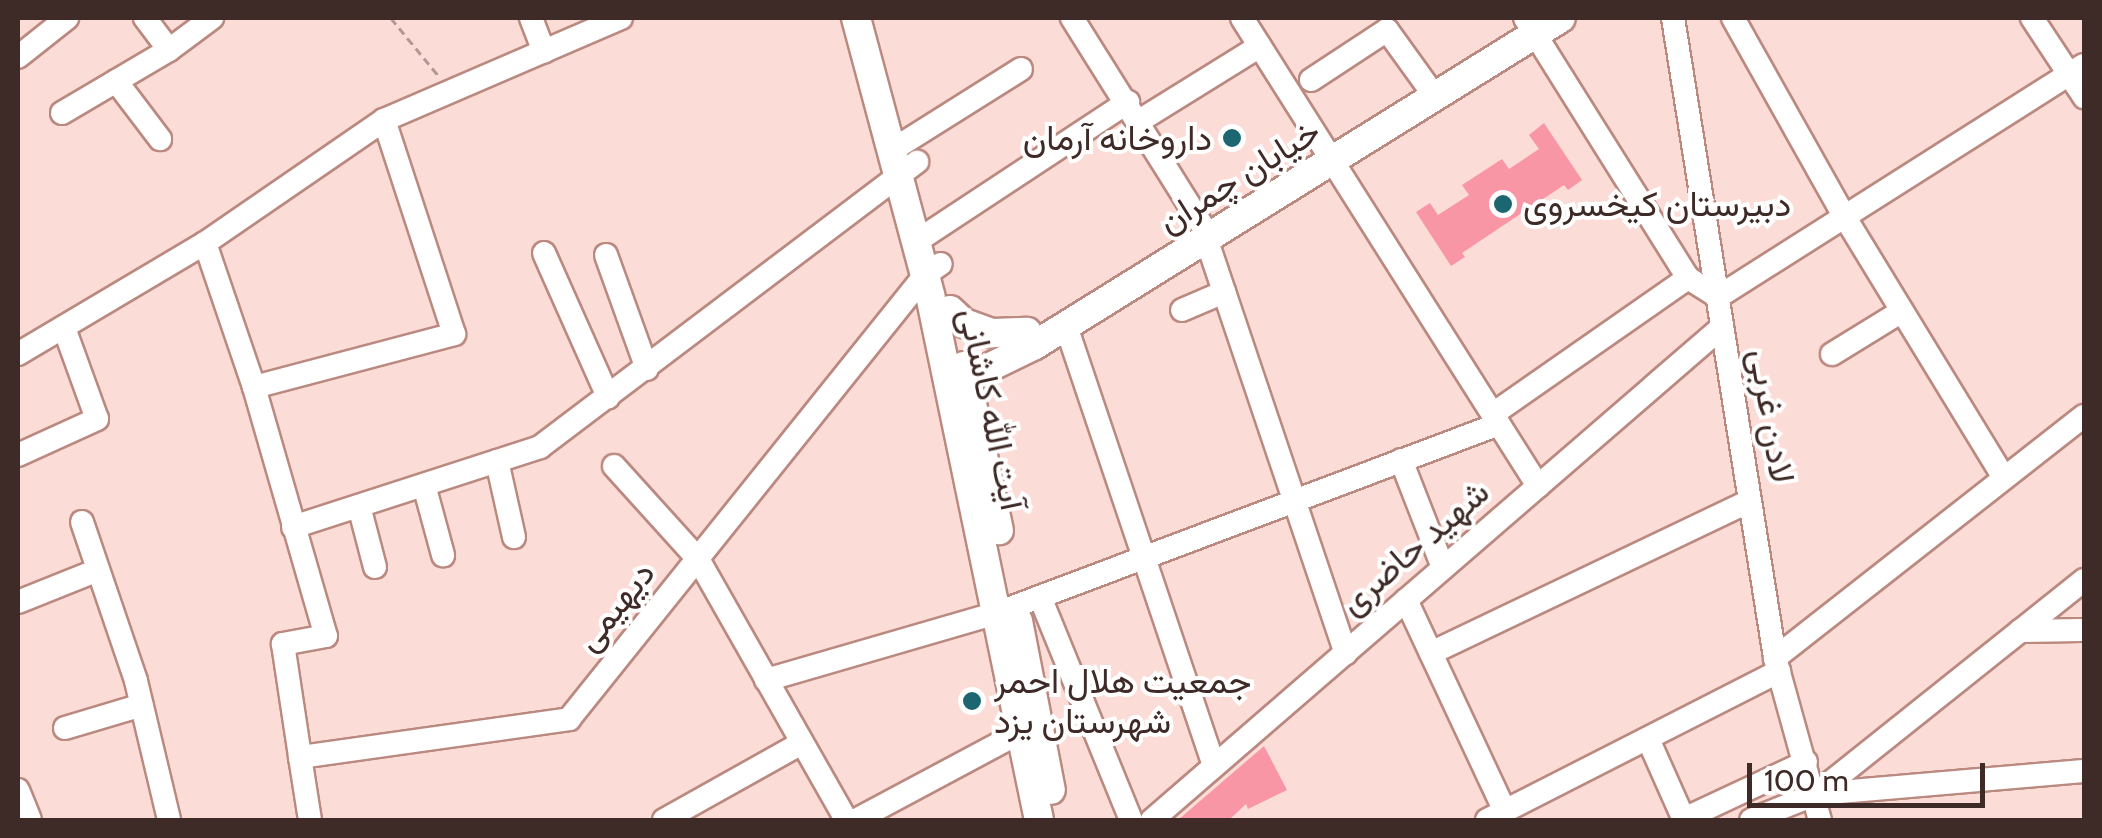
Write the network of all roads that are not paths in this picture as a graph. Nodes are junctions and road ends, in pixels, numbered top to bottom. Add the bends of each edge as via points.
1 (67, 18) edge
2 (145, 18) edge
3 (212, 18) edge
4 (531, 18) edge
5 (856, 18) edge
6 (875, 18) edge
7 (1072, 18) edge
8 (1242, 18) edge
9 (1561, 18) edge
10 (1673, 18) edge
11 (2032, 18) edge
12 (613, 19) edge
13 (1742, 21) edge
14 (1529, 22) edge
15 (1260, 46) junction
16 (169, 50) junction
17 (544, 52) junction
18 (18, 57) edge
19 (1021, 70) dead end
20 (2077, 70) edge
21 (116, 80) junction
22 (1312, 80) dead end
23 (1426, 84) junction
24 (2084, 97) edge
25 (1133, 111) junction
26 (62, 113) dead end
27 (384, 120) junction
28 (160, 139) dead end
29 (1329, 155) junction
30 (906, 156) junction
31 (1846, 219) junction
32 (1204, 233) junction
33 (926, 236) junction
34 (205, 243) junction
35 (544, 253) dead end
36 (606, 255) dead end
37 (933, 270) junction
38 (1688, 278) junction
39 (1224, 292) junction
40 (1718, 297) junction
41 (950, 310) junction
42 (1182, 310) dead end
43 (1902, 311) junction
44 (1066, 326) junction
45 (1722, 327) junction
46 (64, 328) junction
47 (1028, 332) junction
48 (18, 354) edge
49 (1832, 354) dead end
50 (996, 366) junction
51 (647, 369) junction
52 (957, 375) junction
53 (254, 387) junction
54 (608, 398) junction
55 (974, 409) junction
56 (2084, 416) edge
57 (1496, 418) junction
58 (18, 454) edge
59 (1401, 460) junction
60 (497, 461) junction
61 (614, 466) dead end
62 (2004, 478) junction
63 (424, 485) junction
64 (1538, 486) junction
65 (1294, 501) junction
66 (1750, 501) junction
67 (360, 506) junction
68 (82, 522) dead end
69 (294, 528) junction
70 (514, 536) dead end
71 (443, 555) dead end
72 (1144, 558) junction
73 (698, 559) junction
74 (375, 567) dead end
75 (1443, 568) junction
76 (98, 570) junction
77 (2084, 580) edge
78 (1406, 600) junction
79 (18, 602) edge
80 (1018, 605) junction
81 (2084, 630) edge
82 (2020, 631) junction
83 (1346, 652) junction
84 (1431, 654) junction
85 (1777, 665) junction
86 (766, 680) junction
87 (142, 705) junction
88 (1030, 727) junction
89 (65, 728) dead end
90 (1648, 739) junction
91 (802, 744) junction
92 (300, 757) junction
93 (1806, 762) junction
94 (1214, 766) junction
95 (2084, 770) edge
96 (18, 790) edge
97 (1816, 794) junction
98 (1510, 814) edge
99 (1048, 819) edge
100 (30, 820) edge
101 (169, 820) edge
102 (310, 820) edge
103 (664, 820) edge
104 (846, 820) edge
105 (856, 820) edge
106 (1131, 820) edge
107 (1152, 820) edge
108 (1683, 820) edge
109 (1752, 820) edge
110 (1820, 820) edge

1 - 18 street
2 - 16 street
3 - 16 street
4 - 17 street
5 - 30 main road, آیت الله کاشانی
6 - 30 main road, آیت الله کاشانی
7 - 25 street
8 - 15 street
9 - 14 main road, خیابان چمران
10 - 40 street, لادن غربی
11 - 20 street
12 - 17 street
13 - 31 street
14 - 23 main road, خیابان چمران
14 - 29 main road, خیابان چمران
14 - 38 street
15 - 25 street
15 - 29 street
16 - 21 street
17 - 27 street
19 - 30 street
20 - 24 street
20 - 31 street
21 - 26 street
21 - 28 street
22 - 23 street via 1387,30
23 - 29 main road, خیابان چمران
25 - 32 street
25 - 33 street
27 - 34 street
27 - 53 street via 454,334
29 - 32 main road, خیابان چمران
29 - 57 street
30 - 33 main road, آیت الله کاشانی
30 - 51 street
31 - 40 street
31 - 43 street
32 - 39 street
32 - 44 main road, خیابان چمران
32 - 47 main road, خیابان چمران
33 - 37 main road, آیت الله کاشانی
34 - 46 street
34 - 53 street
35 - 54 street
36 - 51 street
37 - 41 main road, آیت الله کاشانی
37 - 52 main road, آیت الله کاشانی
37 - 73 street, دیهیمی
38 - 40 street
38 - 57 street
39 - 42 street
39 - 65 street
40 - 45 street, لادن غربی
41 - 47 main road via 964,323 992,332
41 - 52 main road, آیت الله کاشانی
43 - 49 street
43 - 62 street
44 - 50 main road, خیابان چمران
44 - 72 street
45 - 64 street, شهید حاضری
45 - 66 street, لادن غربی
46 - 48 street
46 - 58 street via 97,419
47 - 52 main road, خیابان چمران
50 - 52 main road, خیابان چمران
50 - 55 main road
51 - 54 street
52 - 55 main road, آیت الله کاشانی
52 - 80 main road, آیت الله کاشانی
53 - 69 street
54 - 60 street via 540,448
55 - 80 main road, آیت الله کاشانی
56 - 62 street
57 - 59 street
57 - 64 street
59 - 65 street
59 - 75 street
60 - 63 street
60 - 70 street
61 - 73 street
62 - 85 street
63 - 67 street
63 - 71 street
64 - 75 street, شهید حاضری
65 - 72 street
65 - 83 street
66 - 84 street
66 - 85 street, لادن غربی
67 - 69 street
67 - 74 street
68 - 76 street
69 - 92 street via 326,636 282,644
72 - 80 street
72 - 94 street
73 - 86 street
73 - 92 street, دیهیمی via 569,719
75 - 78 street, شهید حاضری
76 - 79 street
76 - 87 street
77 - 82 street
78 - 83 street, شهید حاضری
78 - 84 street
80 - 86 street
80 - 88 main road, آیت الله کاشانی
80 - 106 street
81 - 82 street
82 - 97 street
83 - 94 street, شهید حاضری
84 - 98 street
85 - 90 street
85 - 93 street, لادن غربی
86 - 91 street
87 - 89 street
87 - 101 street
88 - 99 main road, آیت الله کاشانی
88 - 105 street
90 - 98 street
90 - 108 street
91 - 103 street
91 - 104 street
92 - 102 street
93 - 97 street, لادن غربی
93 - 108 street
94 - 107 street, شهید حاضری
95 - 97 street
96 - 100 street
97 - 109 street
97 - 110 street, لادن غربی

